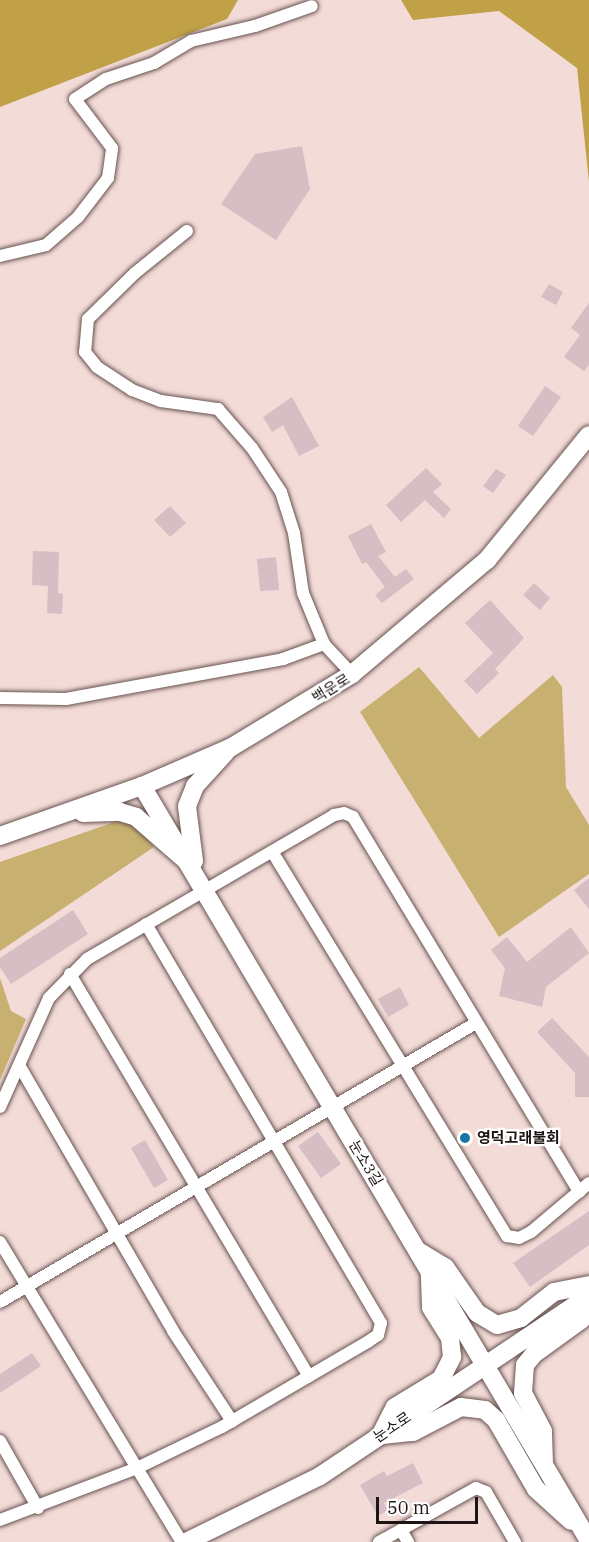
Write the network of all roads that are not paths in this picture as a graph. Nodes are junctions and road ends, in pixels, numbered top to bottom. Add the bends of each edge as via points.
1 (312, 6) dead end
2 (187, 231) dead end
3 (0, 256) edge
4 (589, 435) edge
5 (324, 644) junction
6 (352, 674) junction
7 (0, 698) edge
8 (230, 748) junction
9 (142, 786) junction
10 (69, 813) junction
11 (0, 836) edge
12 (273, 853) junction
13 (189, 863) junction
14 (205, 891) junction
15 (146, 924) junction
16 (70, 974) junction
17 (476, 1023) junction
18 (19, 1065) junction
19 (400, 1065) junction
20 (332, 1106) junction
21 (0, 1107) edge
22 (272, 1142) junction
23 (589, 1183) edge
24 (196, 1189) junction
25 (579, 1192) junction
26 (117, 1237) junction
27 (0, 1242) edge
28 (417, 1251) junction
29 (430, 1272) junction
30 (589, 1285) edge
31 (28, 1288) junction
32 (589, 1296) edge
33 (0, 1302) edge
34 (589, 1307) edge
35 (485, 1365) junction
36 (309, 1376) junction
37 (232, 1421) junction
38 (381, 1435) junction
39 (0, 1441) edge
40 (544, 1465) junction
41 (137, 1468) junction
42 (38, 1508) junction
43 (0, 1520) edge
44 (401, 1530) junction
45 (586, 1536) edge
46 (184, 1542) edge
47 (379, 1542) edge
48 (408, 1542) edge
49 (515, 1542) edge

1 - 3 street via 255,26 191,41 154,63 106,79 75,99 112,148 108,178 78,217 46,245
2 - 5 street via 135,273 88,319 85,352 97,367 132,390 161,401 218,409 252,447 281,492 294,533 303,593
4 - 6 street, 백운로 via 487,561
5 - 6 street
5 - 7 street via 283,659 66,699
6 - 8 street, 백운로
8 - 9 street, 백운로
8 - 13 street via 195,786 187,806 194,861
9 - 10 street, 백운로
9 - 13 street, 눈소3길
10 - 11 street, 백운로
10 - 13 street via 120,812 136,818
12 - 14 street
12 - 17 street via 334,815 353,817
12 - 19 street
13 - 14 street, 눈소3길
14 - 15 street
14 - 20 street, 눈소3길
15 - 16 street via 87,959
15 - 22 street
16 - 18 street via 49,998
16 - 24 street
17 - 19 street
17 - 25 street
18 - 21 street
18 - 26 street
19 - 20 street
19 - 25 street via 507,1236 519,1238 531,1232
20 - 22 street
20 - 28 street, 눈소3길
22 - 24 street
22 - 36 street via 381,1323 378,1335
23 - 25 street
24 - 26 street
24 - 36 street
26 - 31 street
26 - 37 street
27 - 31 street
28 - 29 street, 눈소3길
28 - 30 street via 445,1267 477,1313 497,1325 521,1318 554,1292
29 - 35 street, 눈소3길
29 - 38 street via 430,1307 450,1338 452,1357 441,1379 395,1407
31 - 33 street
31 - 41 street
32 - 35 street, 눈소로
34 - 40 street via 580,1320 525,1365 523,1393 543,1431
35 - 38 street, 눈소로
35 - 40 street, 눈소3길
36 - 37 street
37 - 41 street
38 - 45 street via 413,1432 461,1407 485,1410 496,1420 536,1489
38 - 46 street, 눈소로 via 295,1490
39 - 42 street
40 - 45 street, 눈소3길
41 - 42 street
41 - 46 street
42 - 43 street
44 - 47 street
44 - 48 street
44 - 49 street via 476,1488 486,1492

